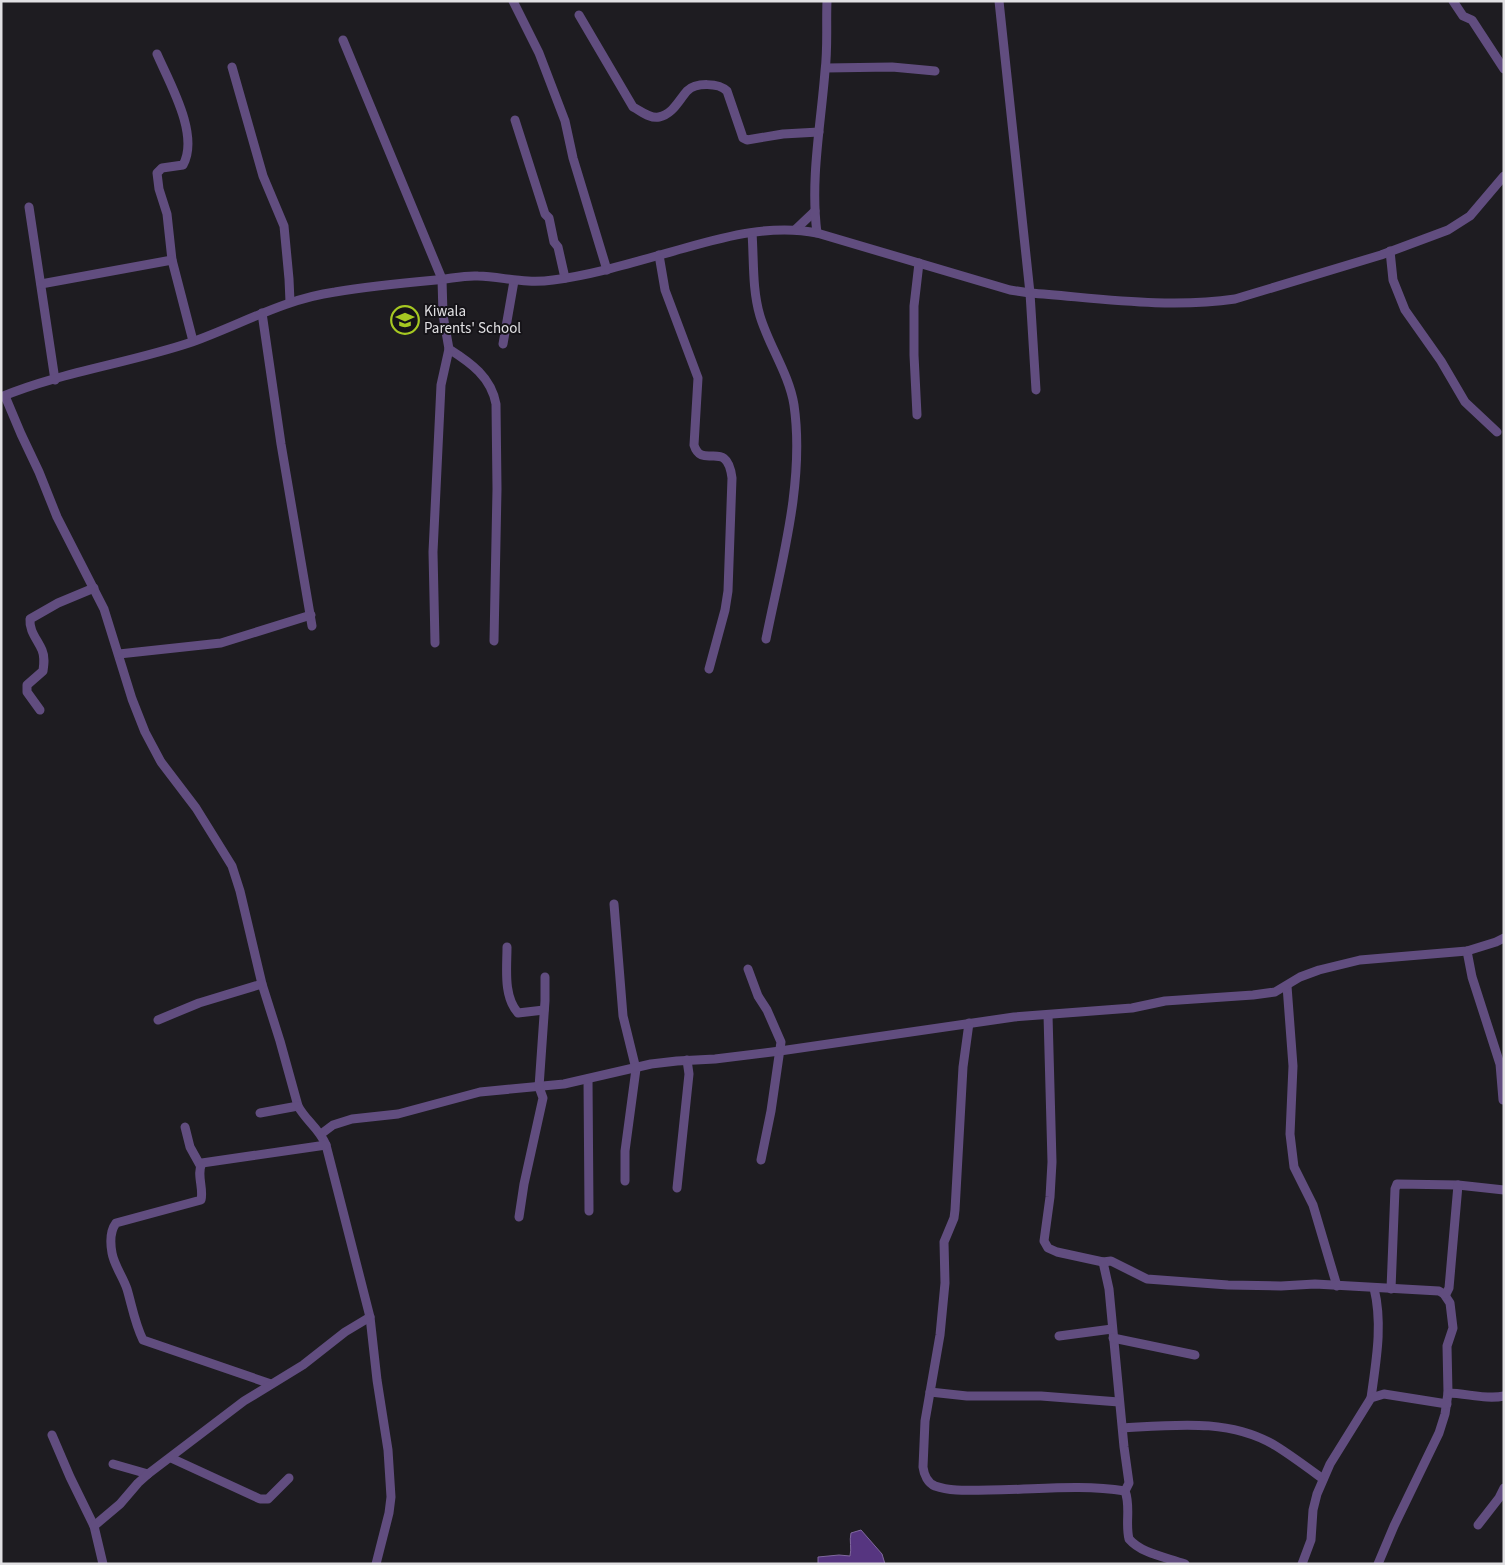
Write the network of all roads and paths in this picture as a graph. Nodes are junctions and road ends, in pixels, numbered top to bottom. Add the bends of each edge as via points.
1 (513, 1) edge
2 (827, 1) edge
3 (999, 1) edge
4 (1453, 1) edge
5 (579, 15) dead end
6 (343, 40) dead end
7 (157, 54) dead end
8 (232, 67) dead end
9 (826, 68) junction
10 (1504, 69) edge
11 (935, 71) dead end
12 (515, 120) dead end
13 (819, 132) junction
14 (1504, 176) edge
15 (29, 207) dead end
16 (815, 211) junction
17 (796, 229) junction
18 (752, 233) junction
19 (817, 233) junction
20 (1390, 252) junction
21 (659, 255) junction
22 (172, 260) junction
23 (919, 263) junction
24 (607, 270) junction
25 (565, 278) junction
26 (442, 279) junction
27 (514, 281) junction
28 (40, 284) junction
29 (1030, 293) junction
30 (290, 302) junction
31 (262, 313) junction
32 (193, 341) junction
33 (503, 344) dead end
34 (449, 349) junction
35 (55, 380) junction
36 (1036, 390) dead end
37 (3, 396) edge
38 (918, 415) dead end
39 (1497, 432) dead end
40 (94, 588) junction
41 (310, 614) junction
42 (312, 626) dead end
43 (766, 639) dead end
44 (494, 641) dead end
45 (435, 643) dead end
46 (119, 654) junction
47 (709, 669) dead end
48 (40, 710) dead end
49 (614, 904) dead end
50 (1504, 938) edge
51 (508, 947) dead end
52 (1467, 952) junction
53 (748, 969) dead end
54 (545, 977) dead end
55 (262, 984) junction
56 (1287, 986) junction
57 (544, 1010) junction
58 (1048, 1015) junction
59 (158, 1020) dead end
60 (968, 1023) junction
61 (780, 1051) junction
62 (687, 1060) junction
63 (636, 1069) junction
64 (588, 1079) junction
65 (539, 1087) junction
66 (1503, 1100) edge
67 (298, 1106) junction
68 (260, 1113) dead end
69 (185, 1127) dead end
70 (321, 1134) junction
71 (326, 1145) junction
72 (761, 1160) dead end
73 (200, 1165) junction
74 (625, 1181) dead end
75 (1458, 1185) junction
76 (677, 1188) dead end
77 (1504, 1190) edge
78 (589, 1211) dead end
79 (519, 1217) dead end
80 (1103, 1262) junction
81 (1337, 1286) junction
82 (1374, 1288) junction
83 (1391, 1289) junction
84 (1444, 1294) junction
85 (370, 1318) junction
86 (1113, 1334) junction
87 (1059, 1336) dead end
88 (1195, 1354) dead end
89 (271, 1384) junction
90 (930, 1392) junction
91 (1448, 1393) junction
92 (1504, 1396) edge
93 (1371, 1398) junction
94 (1119, 1402) junction
95 (1447, 1404) junction
96 (1123, 1428) junction
97 (52, 1435) dead end
98 (171, 1458) junction
99 (113, 1464) dead end
100 (148, 1474) junction
101 (288, 1478) dead end
102 (1323, 1479) junction
103 (1504, 1488) edge
104 (1125, 1491) junction
105 (1478, 1525) dead end
106 (94, 1526) junction
107 (103, 1564) edge
108 (376, 1564) edge
109 (1184, 1564) edge
110 (1302, 1564) edge
111 (1378, 1564) edge

1 - 24 street via 539,52 565,121
2 - 9 street
3 - 29 street
4 - 10 street via 1463,16 1472,20
5 - 13 street via 633,107 646,115 658,117 668,113 688,90 716,84 727,91 743,138 747,140
6 - 26 street
7 - 22 street via 186,122 188,148 183,165 162,168 157,173 167,214
8 - 30 street via 263,176 284,226
9 - 11 street via 892,67
9 - 13 street
12 - 25 street via 549,218
13 - 16 street
14 - 20 street via 1470,216 1448,230
15 - 28 street
16 - 17 street
16 - 19 street
17 - 18 street
17 - 19 street
18 - 21 street via 727,236
18 - 43 street via 760,316 793,403 796,429 790,519
19 - 23 street
20 - 29 street via 1235,299 1212,302 1169,303
20 - 39 street via 1393,280 1405,310 1441,360 1465,402
21 - 24 street
21 - 47 street via 665,290 698,378 694,445 703,455 726,458 732,478 728,591
22 - 28 street
22 - 32 street
23 - 29 street
23 - 38 street via 914,306
24 - 25 street
25 - 27 street
26 - 27 street via 479,276
26 - 30 street via 333,292
26 - 34 street via 443,315
27 - 33 street
28 - 35 street
29 - 36 street
30 - 31 street
31 - 32 street
31 - 41 street
32 - 35 street
34 - 44 street via 483,377 493,391 496,404
34 - 45 street via 441,385 433,552
35 - 37 street
37 - 40 street via 57,517
40 - 46 street
40 - 48 street via 58,603 30,622 44,661 43,671 27,685 27,692
41 - 42 street
41 - 46 street via 221,643
46 - 55 street via 145,732 161,762 196,808 232,866
49 - 63 street via 623,1016
50 - 52 street
51 - 57 street via 512,1006 518,1013
52 - 56 street via 1360,960 1319,970
52 - 66 street via 1472,978 1500,1064
53 - 61 street via 781,1042
54 - 57 street
55 - 59 street via 198,1003
55 - 67 street
56 - 58 street via 1276,992 1253,995
56 - 81 street via 1293,1066 1290,1134 1294,1167 1313,1205
57 - 65 street
58 - 60 street
58 - 80 street via 1052,1162 1044,1241 1048,1248 1057,1252
60 - 61 street
60 - 90 street via 955,1210 944,1242 945,1283
61 - 62 street
61 - 72 street
62 - 63 street
62 - 76 street via 689,1074
63 - 64 street
63 - 74 street via 625,1151
64 - 65 street
64 - 78 street
65 - 70 street via 480,1092 398,1114 352,1119 333,1125
65 - 79 street via 543,1098
67 - 68 street
67 - 70 street
69 - 73 street via 190,1147
70 - 71 street
71 - 73 street
71 - 85 street
73 - 89 street via 201,1200 116,1223 111,1230 112,1253 126,1287 135,1324 143,1340
75 - 77 street
75 - 83 street via 1397,1184
75 - 84 street via 1449,1288
80 - 81 street via 1111,1261 1147,1279
80 - 86 street
81 - 82 street
82 - 83 street
82 - 93 street via 1380,1324
83 - 84 street via 1439,1291
84 - 91 street via 1450,1303 1453,1328 1447,1346
85 - 89 street
85 - 108 street via 391,1497
86 - 87 street
86 - 88 street
86 - 94 street
89 - 98 street
90 - 94 street
90 - 104 street via 922,1468 927,1480 934,1485 970,1490 1086,1488
91 - 92 street
91 - 95 street
93 - 95 street via 1384,1394
93 - 102 street
94 - 96 street
95 - 111 street via 1439,1433
96 - 102 street via 1192,1424 1227,1428 1275,1445
96 - 104 street via 1129,1483
97 - 106 street
98 - 100 street
98 - 101 street via 260,1499 268,1499
99 - 100 street
100 - 106 street
102 - 110 street via 1313,1510 1311,1540
103 - 105 street
104 - 109 street via 1129,1539 1152,1554
106 - 107 street

